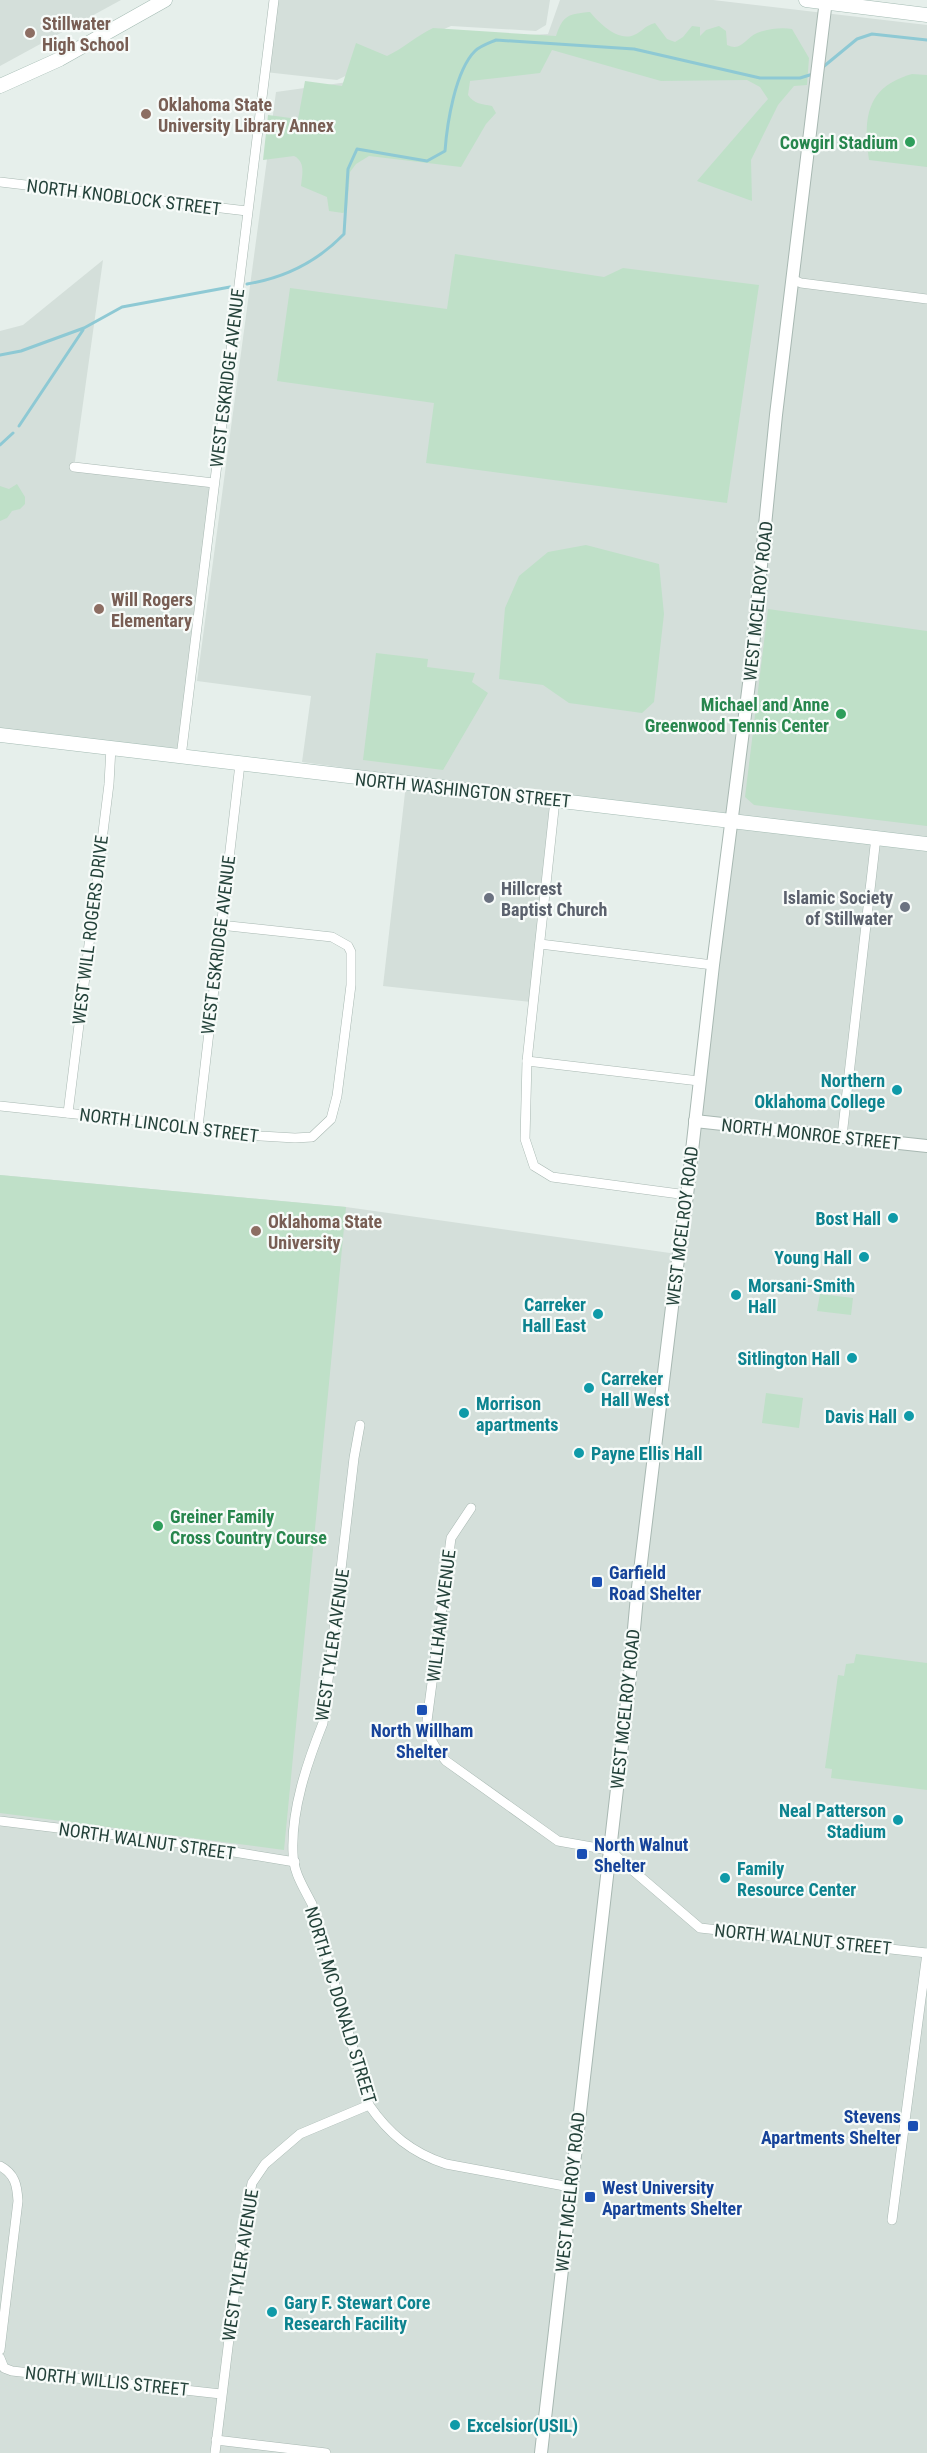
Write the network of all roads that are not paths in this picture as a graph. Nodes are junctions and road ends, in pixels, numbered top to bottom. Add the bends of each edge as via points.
1 (165, 0) edge
2 (274, 0) edge
3 (806, 0) edge
4 (826, 1) edge
5 (927, 15) edge
6 (0, 86) edge
7 (0, 182) edge
8 (247, 211) junction
9 (792, 279) junction
10 (927, 299) edge
11 (74, 466) dead end
12 (214, 483) junction
13 (0, 735) edge
14 (111, 747) junction
15 (181, 757) junction
16 (240, 764) junction
17 (555, 800) junction
18 (730, 820) junction
19 (876, 837) junction
20 (927, 844) edge
21 (220, 926) junction
22 (540, 944) junction
23 (713, 965) junction
24 (527, 1061) junction
25 (699, 1081) junction
26 (0, 1106) edge
27 (68, 1113) junction
28 (695, 1121) junction
29 (198, 1127) junction
30 (842, 1136) junction
31 (927, 1146) edge
32 (687, 1195) junction
33 (360, 1425) dead end
34 (471, 1508) dead end
35 (0, 1821) edge
36 (609, 1850) junction
37 (295, 1862) junction
38 (927, 1953) edge
39 (369, 2105) junction
40 (0, 2166) edge
41 (570, 2187) junction
42 (892, 2220) dead end
43 (0, 2350) edge
44 (0, 2358) edge
45 (221, 2394) junction
46 (216, 2440) junction
47 (215, 2453) edge
48 (326, 2453) edge
49 (541, 2453) edge

1 - 6 main road via 60,59
2 - 8 street, WEST ESKRIDGE AVENUE
3 - 4 main road
4 - 5 main road
4 - 9 street, WEST MCELROY ROAD
7 - 8 street, NORTH KNOBLOCK STREET
8 - 12 street, WEST ESKRIDGE AVENUE
9 - 10 street
9 - 18 street, WEST MCELROY ROAD via 750,676
11 - 12 street
12 - 15 street, WEST ESKRIDGE AVENUE
13 - 14 main road, NORTH WASHINGTON STREET
14 - 15 main road, NORTH WASHINGTON STREET
14 - 27 street, WEST WILL ROGERS DRIVE
15 - 16 main road, NORTH WASHINGTON STREET
16 - 17 main road, NORTH WASHINGTON STREET
16 - 21 street, WEST ESKRIDGE AVENUE
17 - 18 main road, NORTH WASHINGTON STREET
17 - 22 street
18 - 19 main road, NORTH WASHINGTON STREET
18 - 23 street, WEST MCELROY ROAD
19 - 20 main road, NORTH WASHINGTON STREET
19 - 30 street
21 - 29 street, WEST ESKRIDGE AVENUE
21 - 29 street, NORTH LINCOLN STREET via 342,941 351,952 351,985 337,1096 331,1119 312,1137 261,1136
22 - 23 street
22 - 24 street
23 - 25 street, WEST MCELROY ROAD
24 - 25 street
24 - 32 street via 525,1139 534,1166 552,1177
25 - 28 street, WEST MCELROY ROAD
26 - 27 street, NORTH LINCOLN STREET
27 - 29 street, NORTH LINCOLN STREET
28 - 30 street, NORTH MONROE STREET
28 - 32 street, WEST MCELROY ROAD
30 - 31 street, NORTH MONROE STREET
32 - 36 street, WEST MCELROY ROAD
33 - 37 street, WEST TYLER AVENUE via 328,1692 323,1724 295,1818
34 - 36 street, WILLHAM AVENUE via 451,1538 428,1731 433,1746 446,1761 558,1841
35 - 37 street, NORTH WALNUT STREET via 173,1842
36 - 38 street, NORTH WALNUT STREET via 700,1928
36 - 41 street, WEST MCELROY ROAD
37 - 39 street, NORTH MC DONALD STREET via 298,1878 312,1904
38 - 42 street
39 - 41 street, NORTH MC DONALD STREET via 382,2124 427,2158
39 - 45 street, WEST TYLER AVENUE via 300,2134 265,2164 252,2183
40 - 43 street via 13,2177 18,2201
41 - 49 street, WEST MCELROY ROAD
44 - 45 street, NORTH WILLIS STREET via 4,2368 12,2371
45 - 46 street, WEST TYLER AVENUE
46 - 47 street, WEST TYLER AVENUE
46 - 48 street

